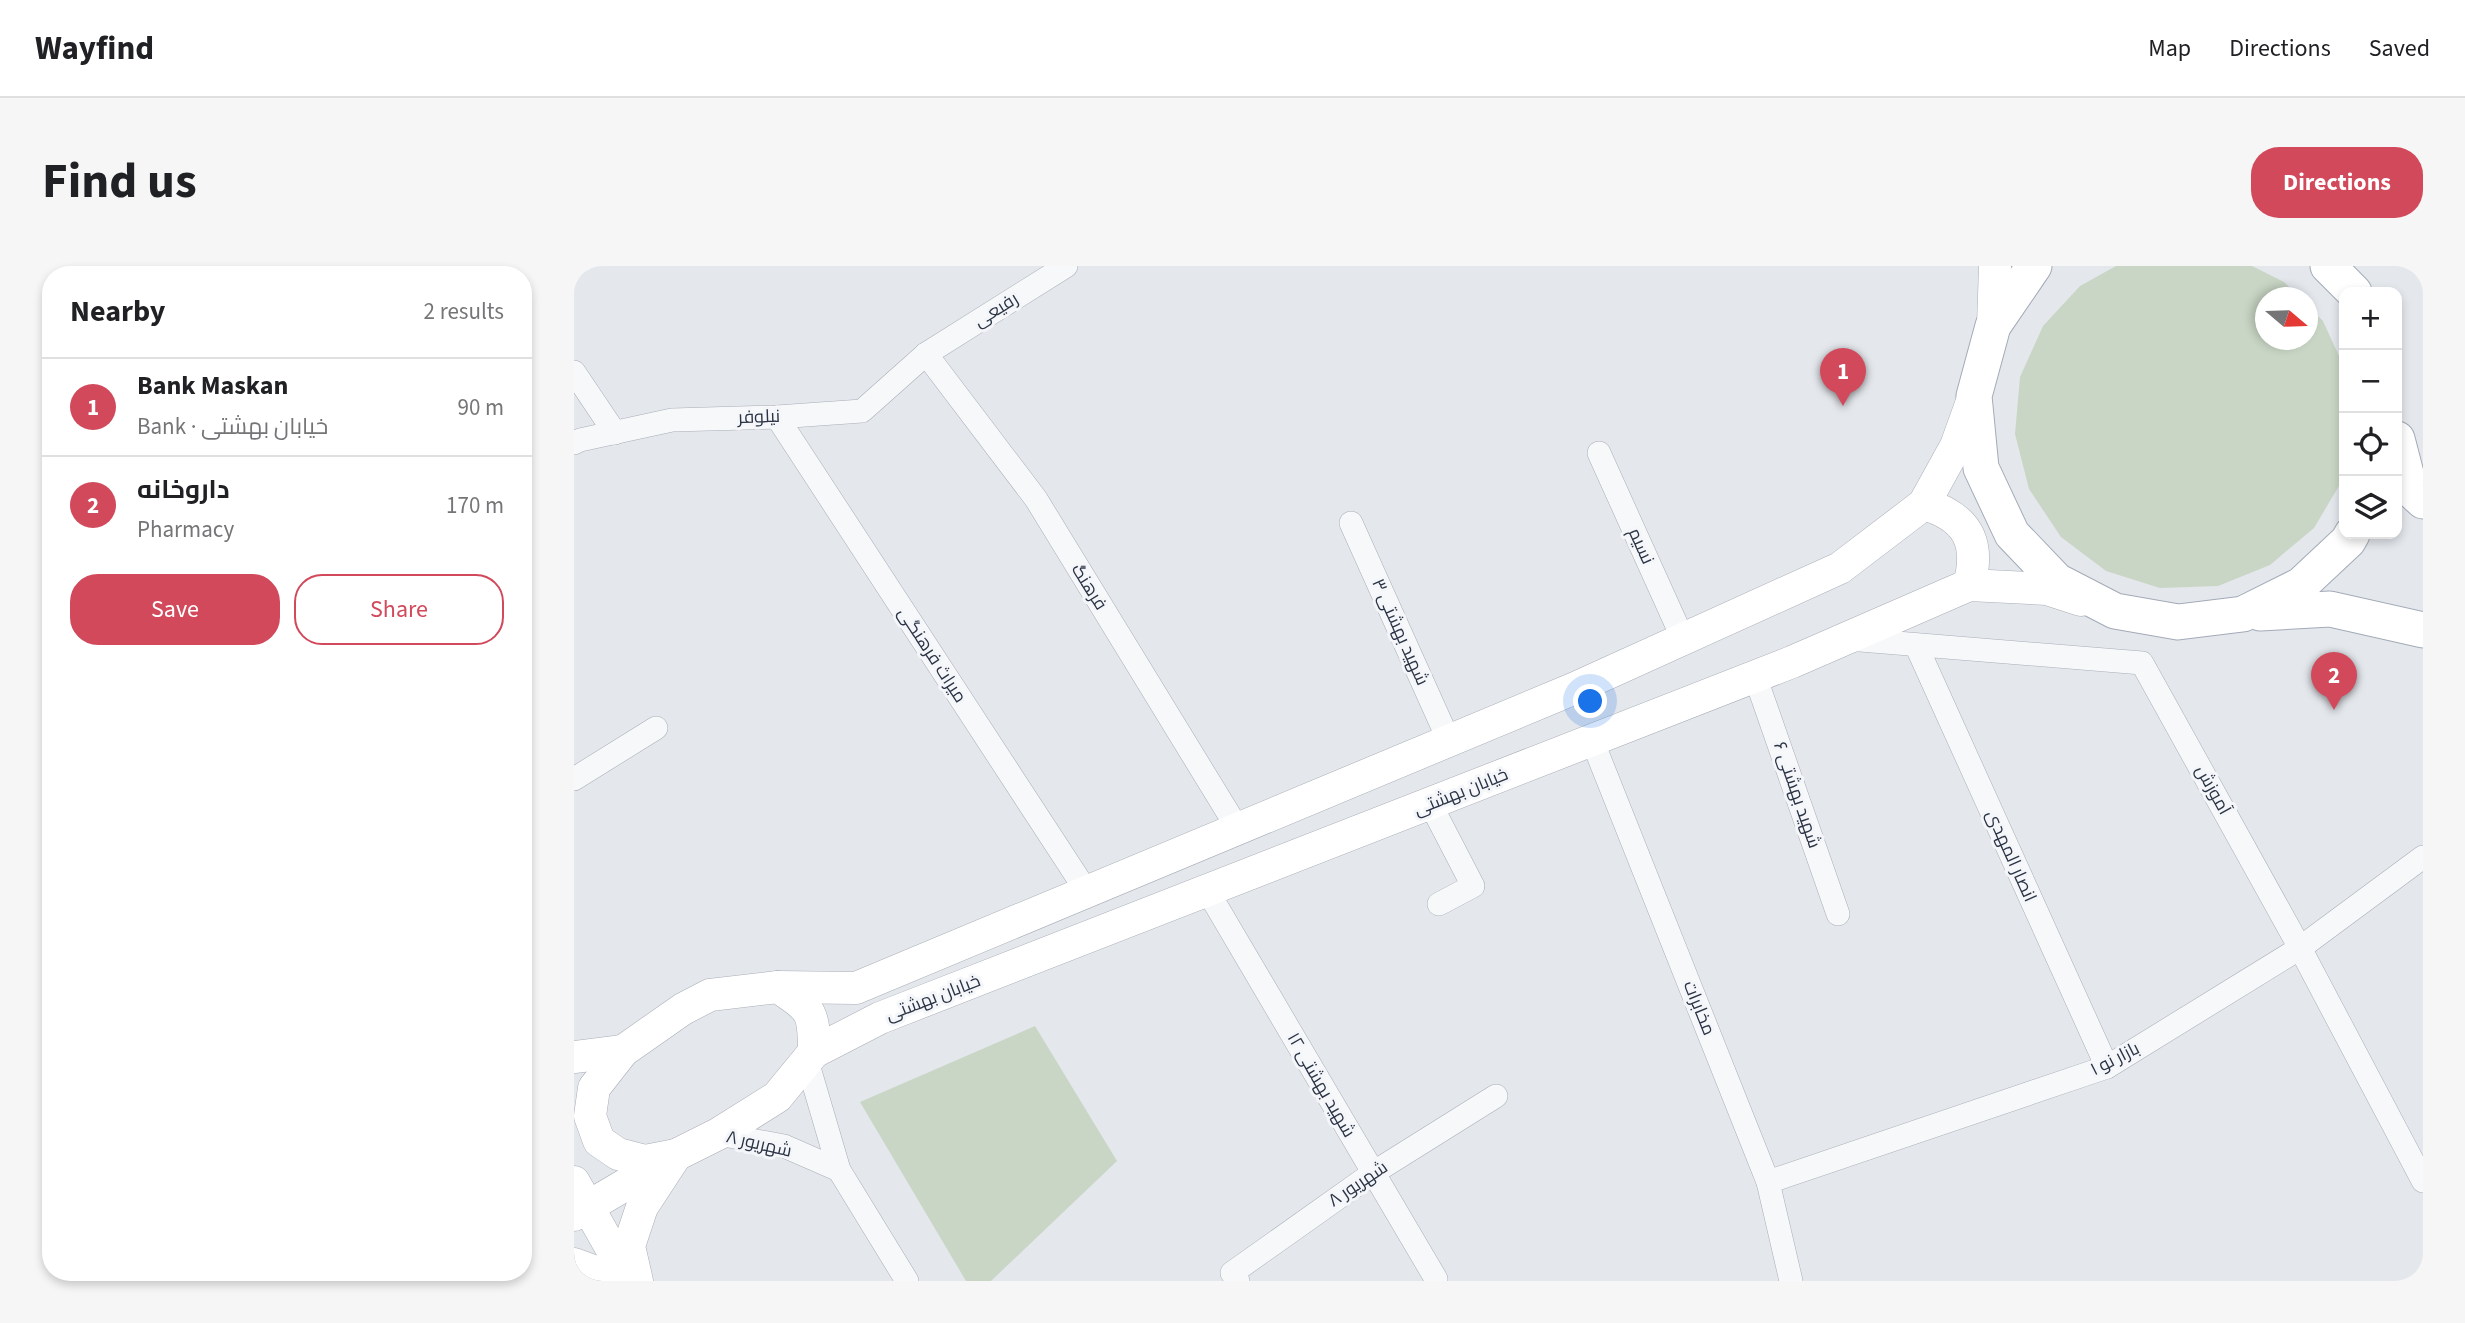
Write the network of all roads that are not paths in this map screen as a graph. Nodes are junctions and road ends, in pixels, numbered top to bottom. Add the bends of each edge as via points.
1 (1066, 266) edge
2 (1995, 266) edge
3 (2034, 266) edge
4 (2328, 266) edge
5 (2369, 266) edge
6 (2349, 287) edge
7 (2368, 287) edge
8 (1993, 326) junction
9 (926, 354) junction
10 (574, 372) edge
11 (1974, 396) junction
12 (777, 417) junction
13 (615, 433) junction
14 (574, 443) edge
15 (1600, 453) dead end
16 (2402, 458) edge
17 (2423, 501) edge
18 (1924, 504) junction
19 (1351, 523) dead end
20 (2349, 539) edge
21 (1969, 585) junction
22 (2115, 611) junction
23 (2243, 614) junction
24 (2423, 630) edge
25 (1684, 639) junction
26 (1845, 639) junction
27 (1916, 645) junction
28 (1755, 677) junction
29 (656, 728) dead end
30 (1592, 740) junction
31 (1449, 741) junction
32 (574, 779) edge
33 (1431, 805) junction
34 (1238, 829) junction
35 (2423, 857) edge
36 (1207, 890) junction
37 (1087, 892) junction
38 (1439, 904) dead end
39 (1838, 914) dead end
40 (2300, 948) junction
41 (778, 987) junction
42 (623, 1051) junction
43 (574, 1057) edge
44 (811, 1057) junction
45 (2107, 1067) junction
46 (574, 1092) edge
47 (1496, 1096) dead end
48 (718, 1135) junction
49 (676, 1154) junction
50 (839, 1170) junction
51 (1373, 1172) junction
52 (2423, 1181) edge
53 (1768, 1182) junction
54 (578, 1201) edge
55 (574, 1264) edge
56 (1436, 1279) edge
57 (608, 1281) edge
58 (629, 1281) edge
59 (637, 1281) edge
60 (907, 1281) edge
61 (1238, 1281) edge
62 (1790, 1281) edge

1 - 9 street, رفیعی
2 - 8 main road
3 - 8 main road
4 - 6 main road
5 - 7 main road
8 - 11 main road
9 - 12 street, نیلوفر via 862,411
9 - 34 street, فرهنگ via 1036,499
10 - 13 street
11 - 18 main road via 1956,446
11 - 22 main road via 1981,468 2012,534 2057,580
12 - 13 street, نیلوفر via 672,420
12 - 37 street, میراث فرهنگی
13 - 14 street, نیلوفر
15 - 25 street, نسیم
16 - 17 main road via 2410,489
18 - 21 main road via 1958,519 1969,535 1973,570
18 - 25 main road via 1840,568
19 - 31 street, شهید بهشتی ۳
20 - 23 main road via 2301,585
21 - 22 main road, خیابان بهشتی via 2048,589
21 - 26 main road, خیابان بهشتی
22 - 23 main road via 2178,622
23 - 24 main road via 2330,609
25 - 31 main road
26 - 27 street, آموزش
26 - 28 main road, خیابان بهشتی
27 - 40 street, آموزش via 2143,663
27 - 45 street, انصار المهدی
28 - 30 main road, خیابان بهشتی
28 - 39 street, شهید بهشتی ۶
29 - 32 street
30 - 33 main road, خیابان بهشتی
30 - 53 street, مخابرات
31 - 34 main road
33 - 36 main road, خیابان بهشتی
33 - 38 street via 1473,886
34 - 37 main road
35 - 40 street, بازار نو ۱
36 - 44 main road, خیابان بهشتی via 880,1018
36 - 51 street, شهید بهشتی ۱۲
37 - 41 main road via 856,988
40 - 45 street, بازار نو ۱
40 - 52 street, آموزش
41 - 42 main road via 710,995
41 - 44 main road via 804,1005 814,1020
42 - 43 main road
42 - 46 main road
42 - 49 main road via 594,1087 590,1116 599,1141 618,1154 645,1161
44 - 48 main road via 777,1097
44 - 50 street
45 - 53 street, بازار نو ۱
47 - 51 street, ۸ شهریور
48 - 49 main road
48 - 50 street, ۸ شهریور via 784,1146
49 - 54 main road
49 - 59 main road via 642,1208 629,1246
50 - 60 street
51 - 56 street, شهید بهشتی ۱۲
51 - 61 street, ۸ شهریور via 1232,1273
53 - 62 street, مخابرات
54 - 58 main road
55 - 57 main road

